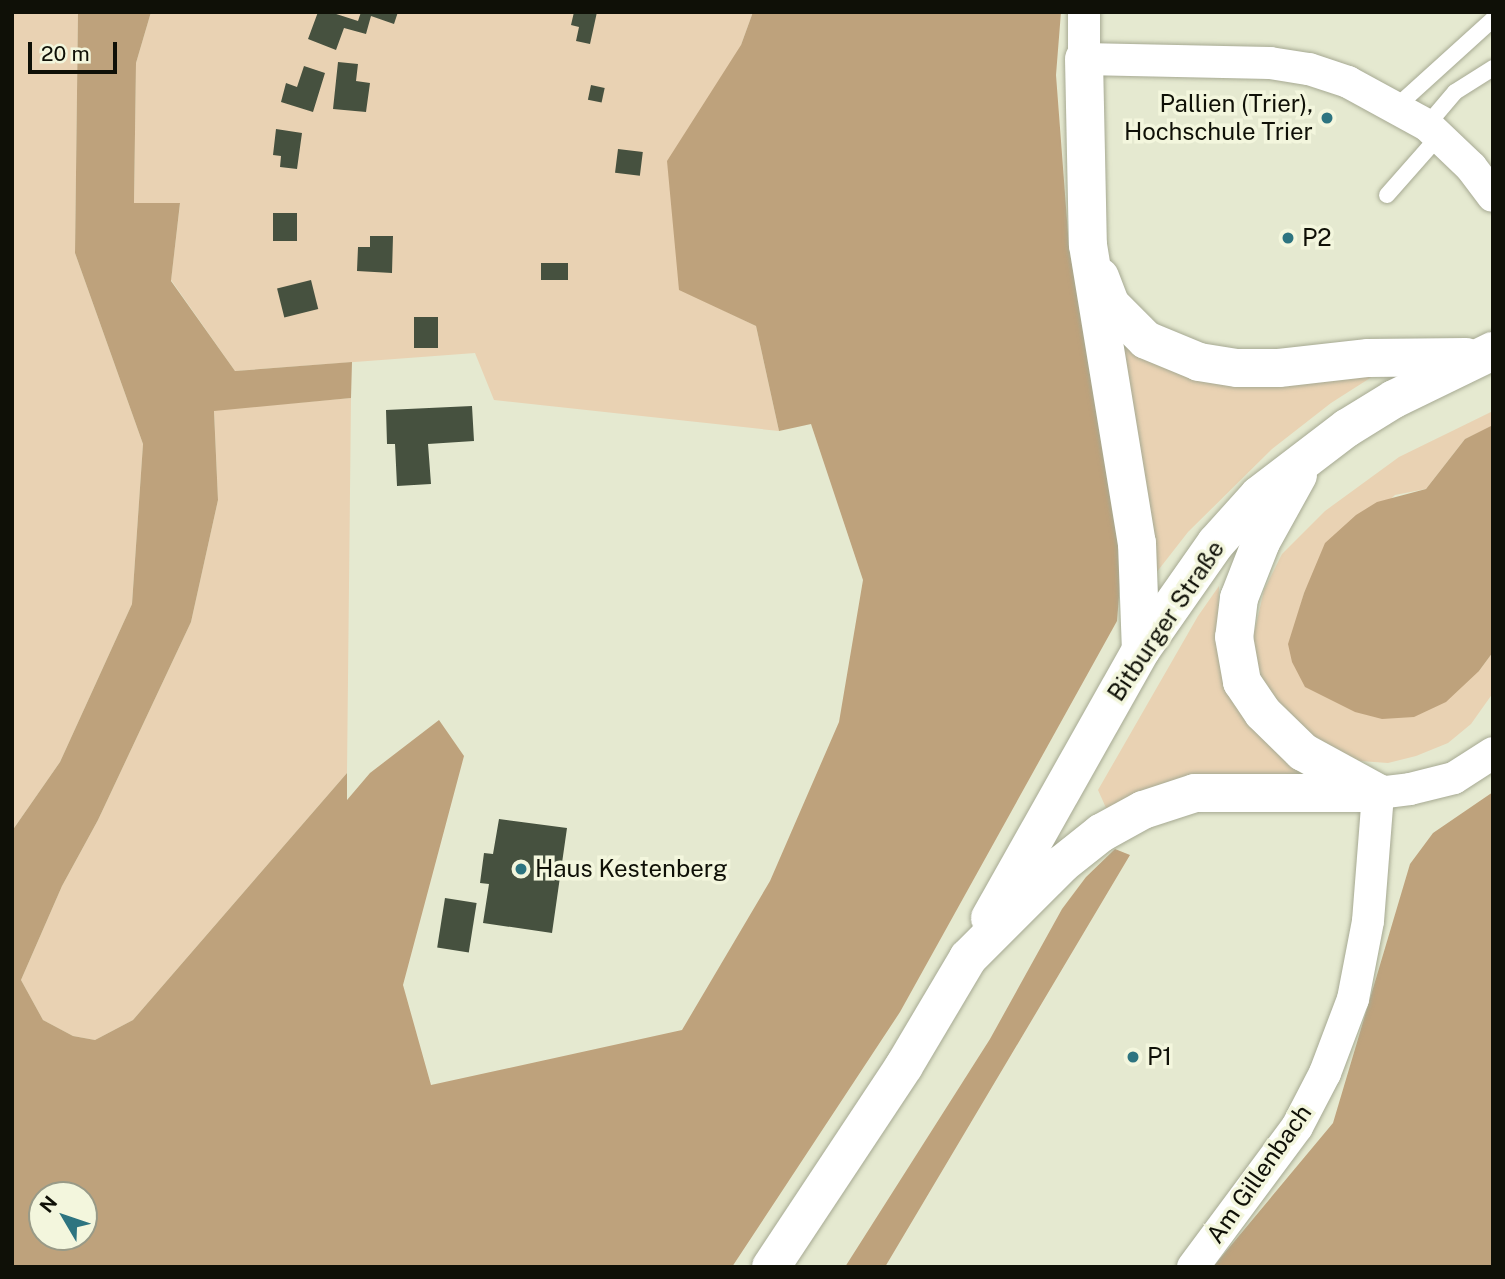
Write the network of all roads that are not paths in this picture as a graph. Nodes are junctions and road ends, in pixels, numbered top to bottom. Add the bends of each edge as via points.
1 (1084, 12) edge
2 (1493, 19) edge
3 (1084, 60) junction
4 (1493, 68) edge
5 (1395, 108) junction
6 (1433, 131) junction
7 (1387, 195) dead end
8 (1493, 196) edge
9 (1088, 245) junction
10 (1484, 354) edge
11 (1310, 454) junction
12 (1141, 650) junction
13 (1493, 753) edge
14 (1378, 793) junction
15 (968, 958) junction
16 (771, 1267) edge
17 (1193, 1267) edge

1 - 3 street
2 - 5 lane
3 - 5 street via 1270,63 1309,69 1348,82
3 - 9 main road
4 - 6 lane via 1455,92
5 - 6 street
6 - 7 lane
6 - 8 street via 1471,167
9 - 10 main road via 1111,305 1146,340 1199,362 1279,368 1368,358
9 - 12 main road via 1137,543
10 - 11 main road, Bitburger Straße via 1394,398
11 - 12 main road, Bitburger Straße via 1259,495 1216,543
11 - 14 main road via 1261,542 1239,598 1234,637 1242,682 1263,713 1303,752
12 - 15 main road, Bitburger Straße
13 - 14 street via 1454,778
14 - 15 main road via 1230,791 1169,799 1101,833
14 - 17 street, Am Gillenbach via 1365,934 1353,999 1325,1073 1297,1127
15 - 16 main road via 863,1130

